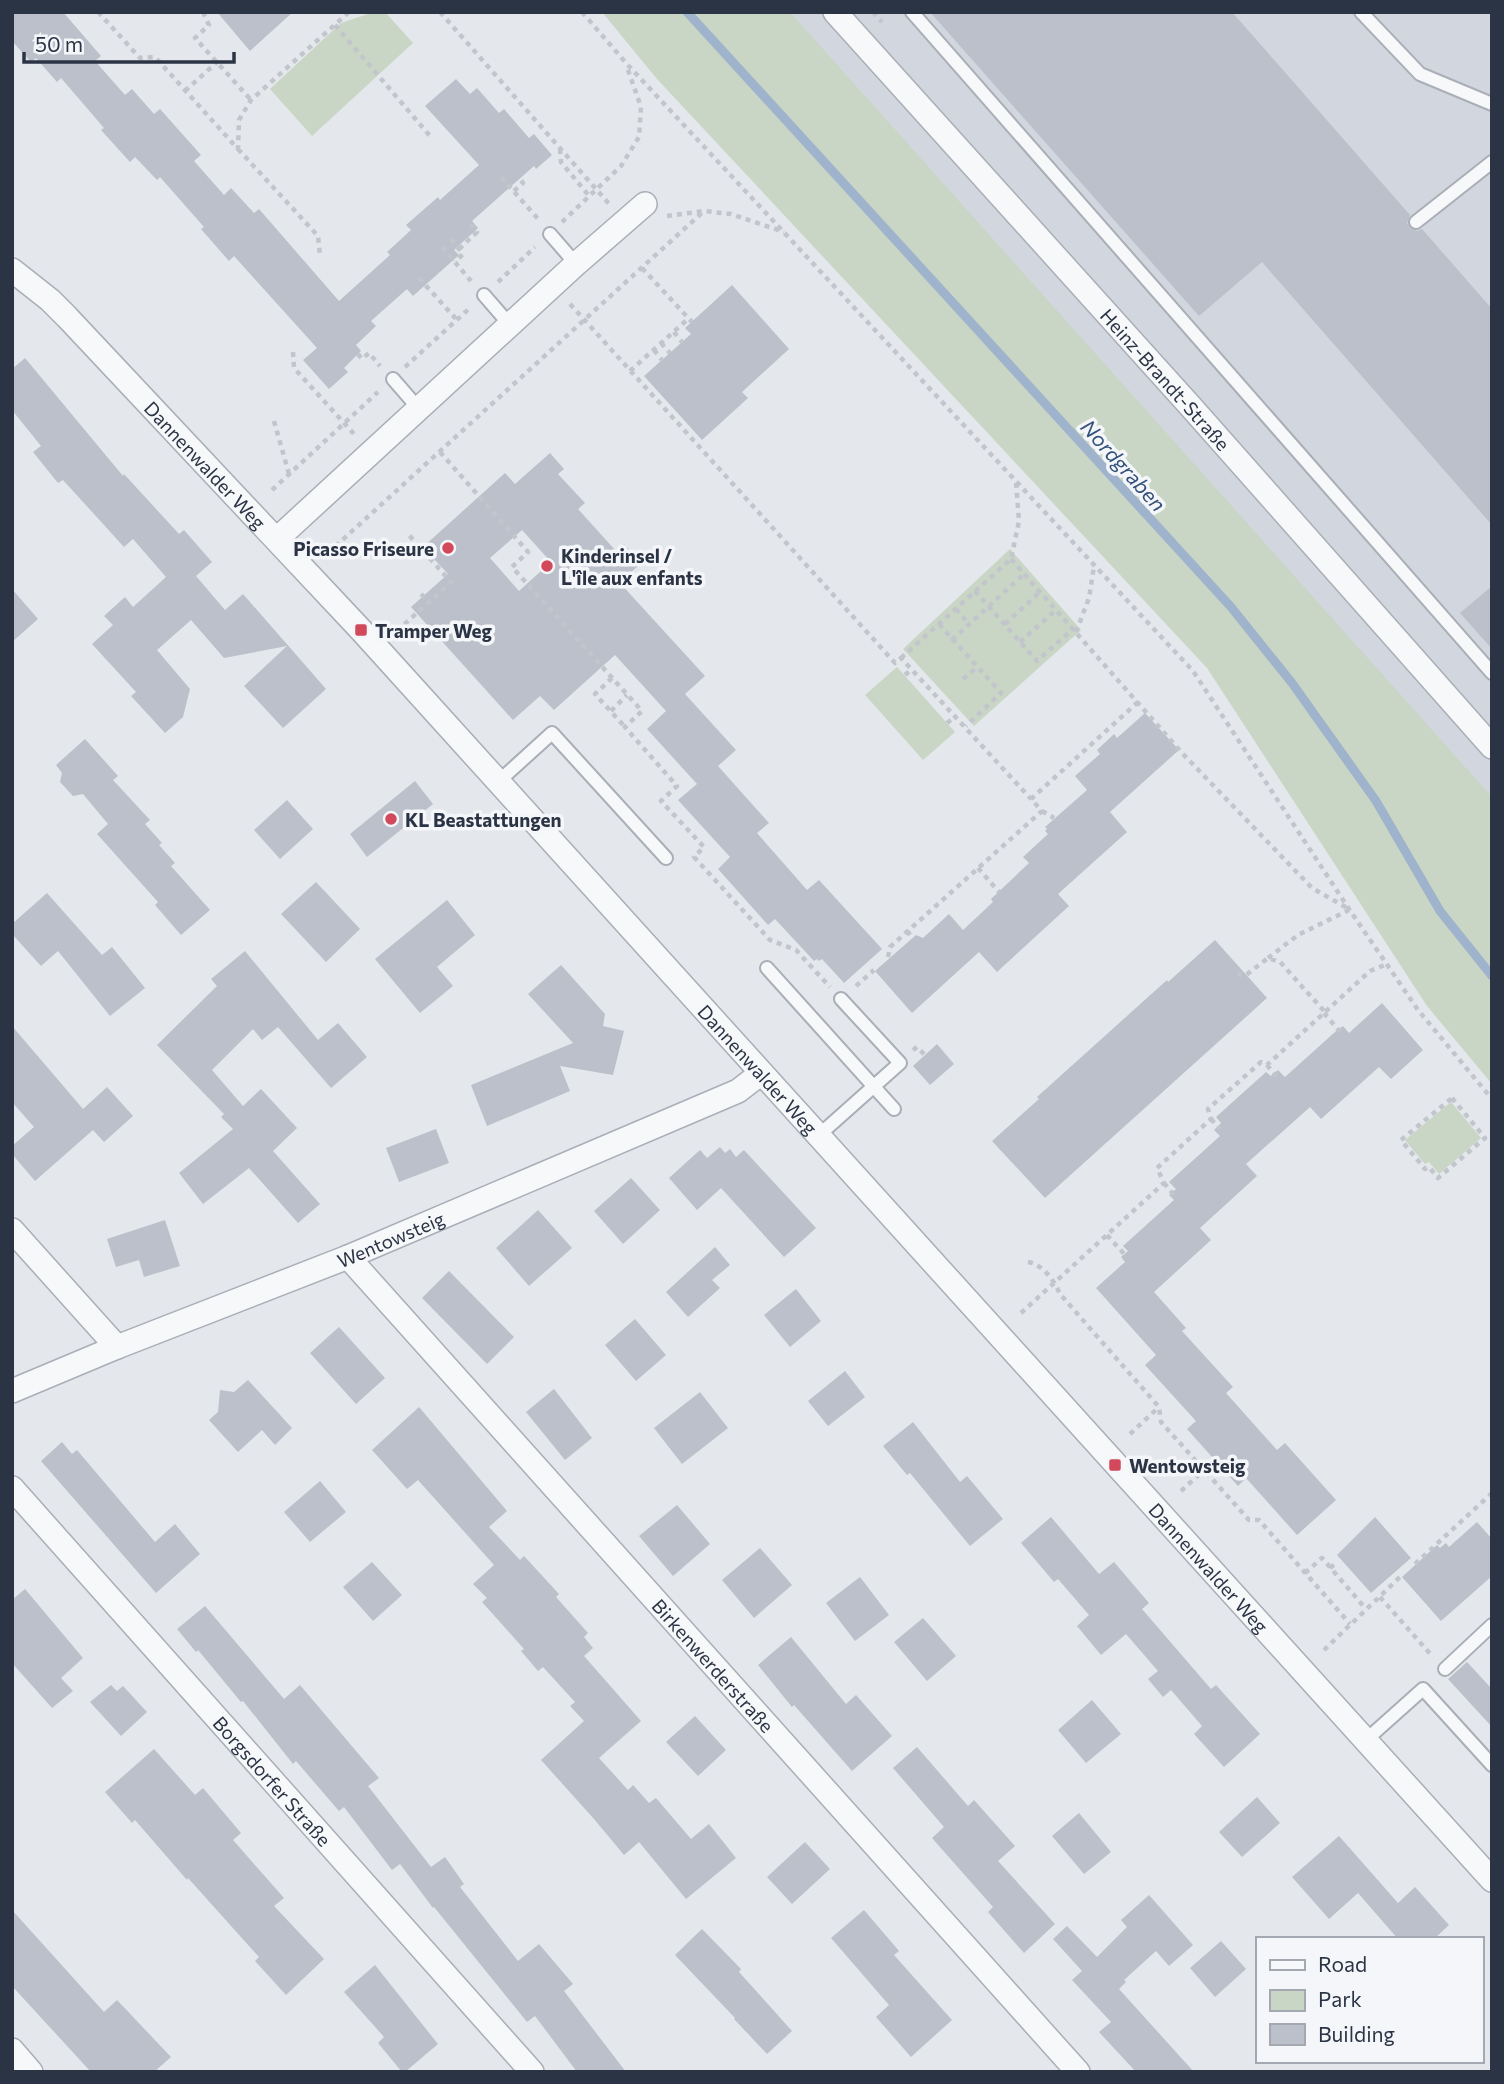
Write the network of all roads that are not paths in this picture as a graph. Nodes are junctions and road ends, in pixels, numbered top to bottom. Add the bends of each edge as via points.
1 (835, 12) edge
2 (912, 12) edge
3 (1360, 12) edge
4 (1492, 104) edge
5 (1492, 162) edge
6 (654, 210) road end
7 (1416, 222) dead end
8 (548, 231) road end
9 (576, 264) junction
10 (12, 270) edge
11 (481, 292) road end
12 (510, 325) junction
13 (389, 376) road end
14 (419, 409) junction
15 (277, 539) junction
16 (1492, 673) edge
17 (1492, 747) edge
18 (498, 782) junction
19 (666, 858) dead end
20 (767, 968) dead end
21 (841, 999) road end
22 (760, 1074) junction
23 (873, 1086) junction
24 (894, 1109) dead end
25 (817, 1136) junction
26 (12, 1230) edge
27 (348, 1257) junction
28 (117, 1347) junction
29 (12, 1391) edge
30 (12, 1488) edge
31 (1492, 1625) edge
32 (1445, 1670) dead end
33 (1366, 1740) junction
34 (1492, 1765) edge
35 (1492, 1880) edge
36 (12, 2050) edge
37 (32, 2072) edge
38 (532, 2072) edge
39 (1078, 2072) edge

1 - 17 street, Heinz-Brandt-Straße
2 - 16 lane
3 - 4 lane via 1420,74
5 - 7 lane
6 - 9 street via 624,221
8 - 9 lane
9 - 12 street
10 - 15 street, Dannenwalder Weg via 67,317
11 - 12 lane
12 - 14 street
13 - 14 lane
14 - 15 street
15 - 18 street, Dannenwalder Weg
18 - 19 lane via 552,733
18 - 22 street, Dannenwalder Weg
20 - 23 lane
21 - 23 lane via 900,1063
22 - 25 street, Dannenwalder Weg
22 - 27 street, Wentowsteig via 738,1091
23 - 24 lane
23 - 25 lane
25 - 33 street, Dannenwalder Weg
26 - 28 street
27 - 28 street, Wentowsteig
27 - 39 street, Birkenwerderstraße
28 - 29 street, Wentowsteig
30 - 38 street, Borgsdorfer Straße
31 - 32 lane
33 - 34 lane via 1423,1689
33 - 35 street, Dannenwalder Weg
36 - 37 street

